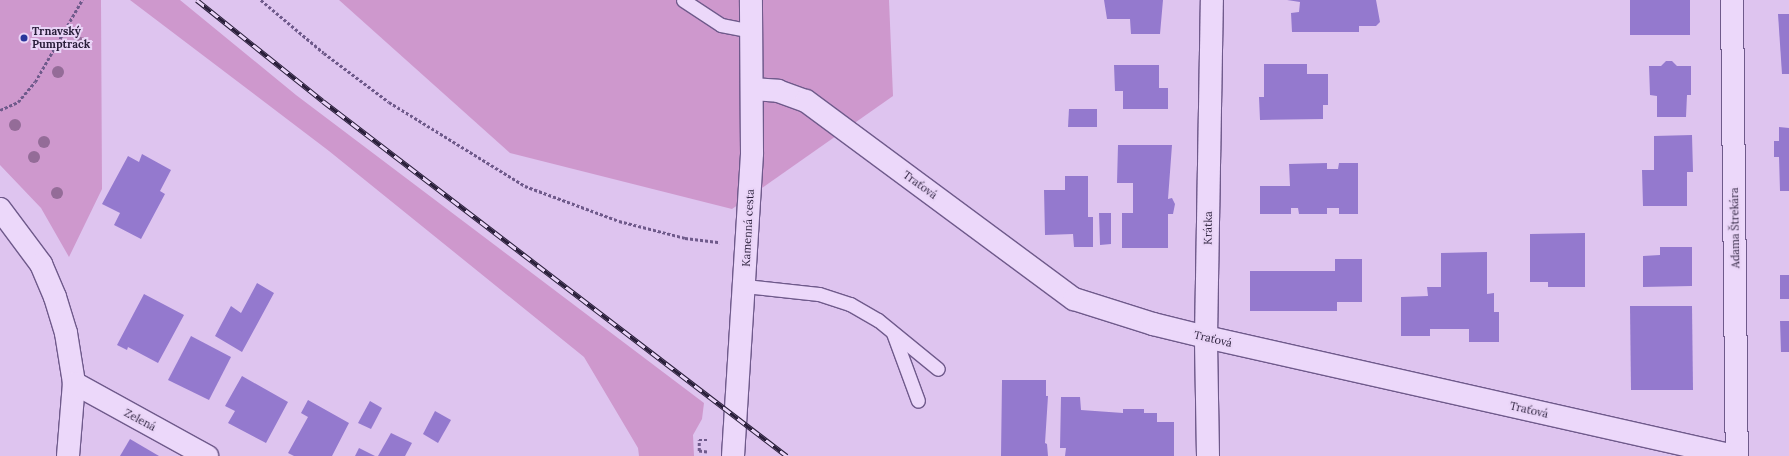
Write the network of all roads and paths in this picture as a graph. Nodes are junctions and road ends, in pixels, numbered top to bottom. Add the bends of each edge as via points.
1 (82, 0) edge
2 (261, 0) edge
3 (683, 0) edge
4 (752, 0) edge
5 (1212, 0) edge
6 (1732, 0) edge
7 (752, 31) junction
8 (752, 89) junction
9 (0, 110) edge
10 (0, 209) edge
11 (747, 245) junction
12 (745, 286) junction
13 (893, 333) junction
14 (1206, 337) junction
15 (938, 369) dead end
16 (74, 383) junction
17 (918, 401) dead end
18 (699, 451) dead end
19 (68, 456) edge
20 (207, 456) edge
21 (708, 456) edge
22 (733, 456) edge
23 (1208, 456) edge
24 (1734, 456) edge
25 (1737, 456) edge

1 - 9 path via 35,82 18,102
2 - 11 path via 324,53 390,102 525,186 619,221 685,238
3 - 7 lane via 721,25
4 - 7 street, Kamenná cesta
5 - 14 street, Krátka
6 - 25 street, Adama Štrekára
7 - 8 street, Kamenná cesta
8 - 11 street, Kamenná cesta
8 - 14 street, Traťová via 778,91 806,101 1074,299 1153,324
10 - 16 street via 41,264 66,333
11 - 12 street, Kamenná cesta
12 - 13 lane via 819,294 850,304
12 - 22 street, Kamenná cesta
13 - 15 lane
13 - 17 lane
14 - 23 street, Krátka
14 - 24 street, Traťová
16 - 19 street
16 - 20 street, Zelená
18 - 21 path via 707,451

